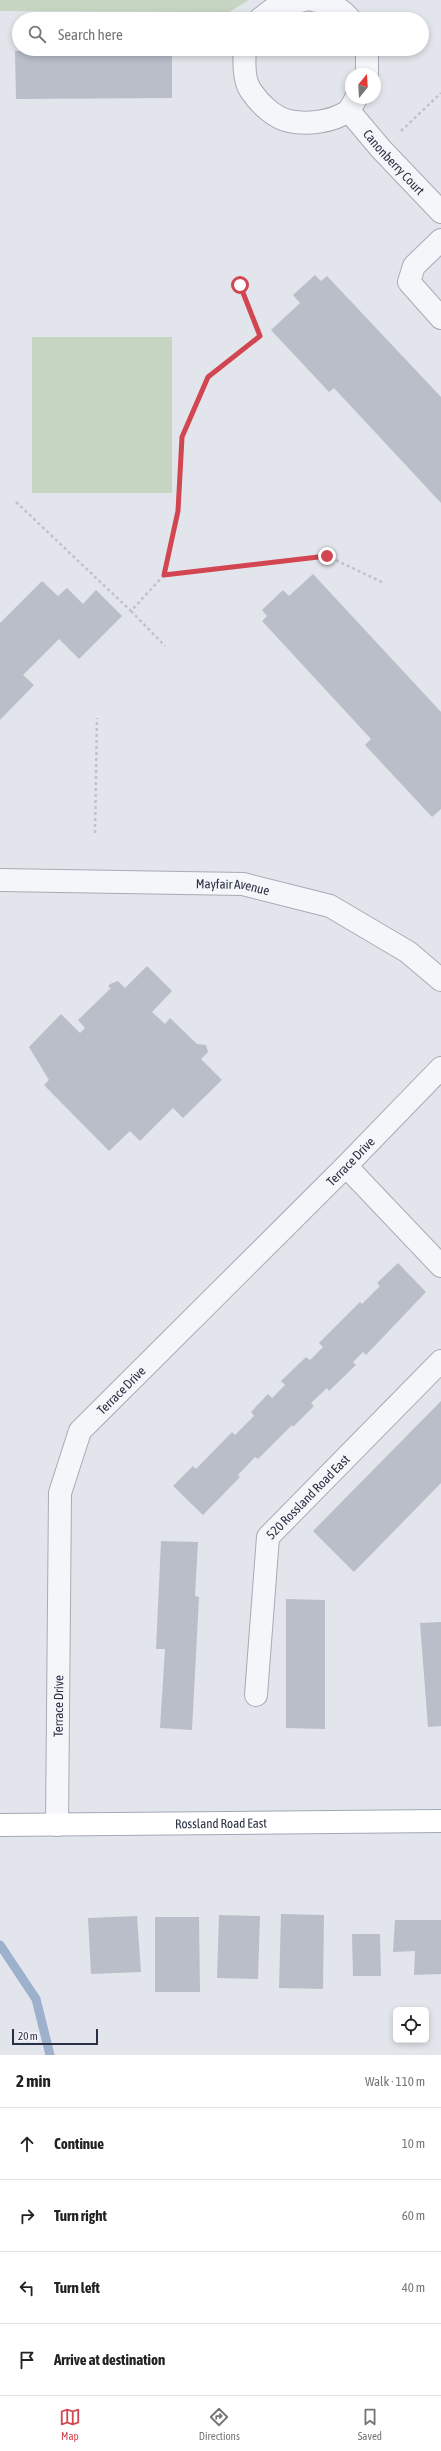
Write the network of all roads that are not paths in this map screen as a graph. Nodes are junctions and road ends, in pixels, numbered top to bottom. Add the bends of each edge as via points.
1 (313, 0) edge
2 (269, 12) edge
3 (344, 12) edge
4 (245, 56) edge
5 (367, 56) edge
6 (367, 68) edge
7 (352, 104) edge
8 (441, 212) edge
9 (441, 240) edge
10 (441, 318) edge
11 (0, 880) edge
12 (441, 980) edge
13 (441, 1068) edge
14 (346, 1166) junction
15 (441, 1266) edge
16 (441, 1361) edge
17 (256, 1695) dead end
18 (441, 1821) edge
19 (0, 1825) edge
20 (57, 1825) junction

1 - 2 street via 277,6
1 - 3 street via 327,3
4 - 7 street via 250,90 269,111 288,121 324,121
5 - 6 street
7 - 8 street, Canonberry Court via 381,149
9 - 10 street via 414,266 409,282
11 - 12 street, Mayfair Avenue via 243,884 330,906 408,952
13 - 14 street, Terrace Drive
14 - 15 street
14 - 20 street, Terrace Drive via 80,1431 60,1493
16 - 17 street, 520 Rossland Road East via 268,1537
18 - 20 main road, Rossland Road East
19 - 20 main road, Rossland Road East

